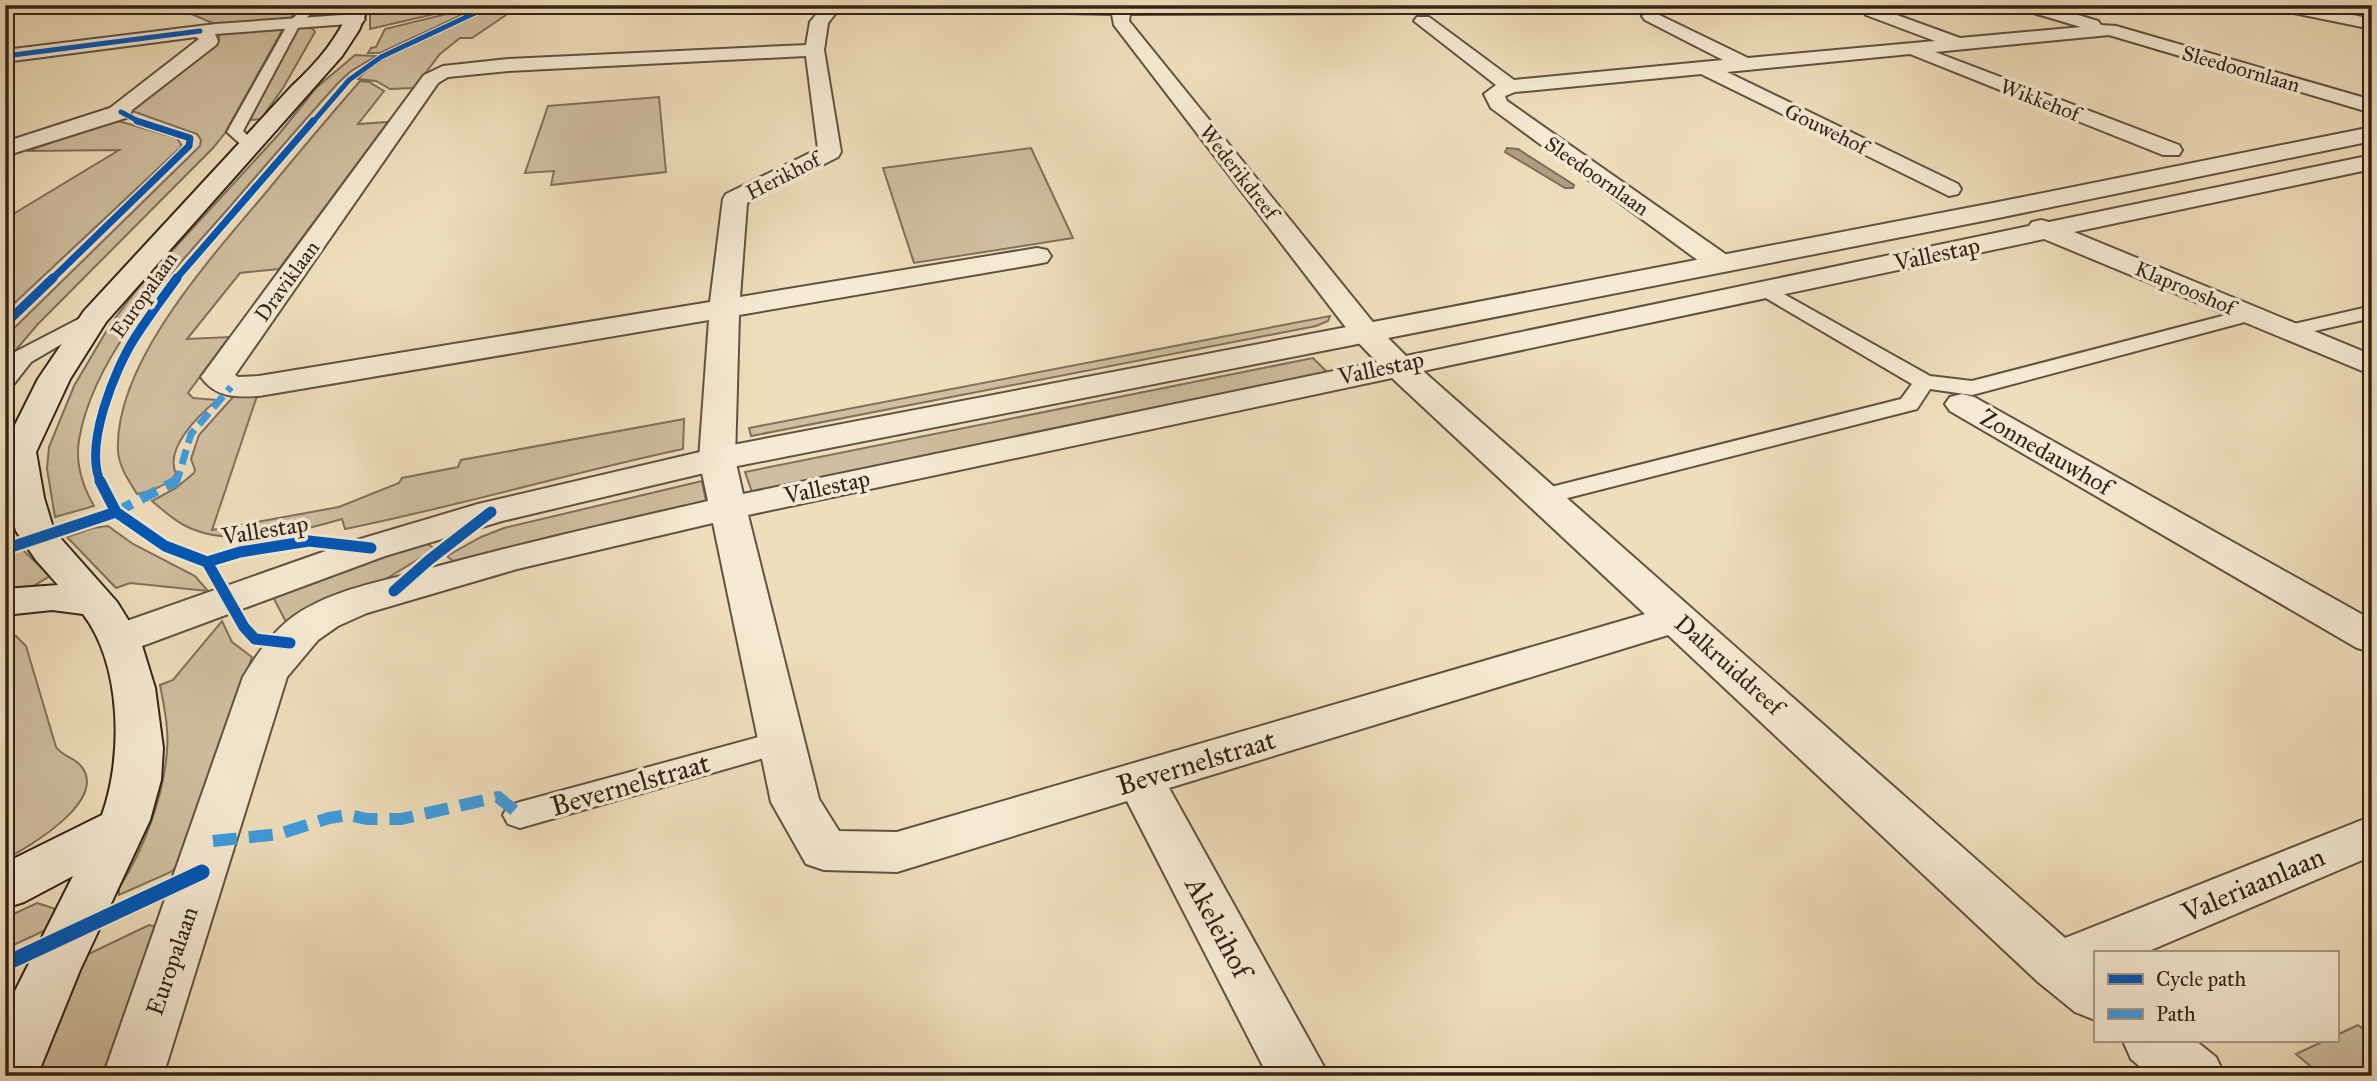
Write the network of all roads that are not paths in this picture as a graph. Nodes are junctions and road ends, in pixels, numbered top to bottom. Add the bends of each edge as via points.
1 (314, 5) edge
2 (834, 5) edge
3 (921, 5) edge
4 (2026, 5) edge
5 (2279, 5) edge
6 (1121, 7) edge
7 (1391, 8) dead end
8 (1872, 11) dead end
9 (348, 12) edge
10 (1651, 16) dead end
11 (1423, 21) dead end
12 (295, 22) junction
13 (2372, 24) edge
14 (2110, 30) junction
15 (200, 31) junction
16 (1961, 44) junction
17 (1910, 49) junction
18 (816, 50) junction
19 (5, 56) edge
20 (1745, 64) junction
21 (1704, 68) junction
22 (1510, 86) junction
23 (299, 90) junction
24 (2372, 107) edge
25 (2372, 134) edge
26 (251, 146) junction
27 (5, 149) edge
28 (2171, 150) dead end
29 (2372, 162) edge
30 (1949, 189) dead end
31 (1998, 210) junction
32 (2047, 230) junction
33 (1037, 256) dead end
34 (1721, 264) junction
35 (1766, 290) junction
36 (724, 310) junction
37 (2372, 312) edge
38 (2249, 315) junction
39 (94, 317) junction
40 (2288, 331) junction
41 (1365, 332) junction
42 (1397, 365) junction
43 (2372, 366) edge
44 (5, 380) edge
45 (1924, 382) junction
46 (1962, 404) dead end
47 (718, 459) junction
48 (12, 460) edge
49 (1544, 496) junction
50 (728, 508) junction
51 (5, 602) edge
52 (1679, 618) junction
53 (107, 621) junction
54 (2372, 638) edge
55 (290, 643) joint
56 (781, 742) junction
57 (1140, 779) junction
58 (520, 815) dead end
59 (121, 828) junction
60 (2372, 835) edge
61 (5, 887) edge
62 (2135, 951) edge
63 (2094, 971) edge
64 (2076, 980) edge
65 (2153, 1042) edge
66 (7, 1076) edge
67 (133, 1076) edge
68 (1299, 1076) edge
69 (2195, 1076) edge

1 - 12 lane
2 - 18 street, Herikhof via 819,23
3 - 6 street
4 - 14 street, Sleedoornlaan
5 - 13 street
6 - 7 street
6 - 41 street, Wederikdreef via 1120,21
8 - 16 street, Sleedoornlaan
9 - 12 street
9 - 23 street, Europalaan via 316,45 300,71
9 - 23 street, Europalaan via 340,48
10 - 20 street
11 - 22 street
12 - 15 street
12 - 26 lane via 235,132
14 - 16 street, Sleedoornlaan
14 - 24 street, Sleedoornlaan
15 - 19 street
15 - 27 street via 209,41 121,112
16 - 17 street, Sleedoornlaan
17 - 20 street, Sleedoornlaan
17 - 28 street, Wikkehof
18 - 36 street, Herikhof via 830,152 735,200
18 - 36 street, Draviklaan via 508,65 443,72 430,79 217,377 231,387 258,386
20 - 21 street, Sleedoornlaan
21 - 22 street, Sleedoornlaan
21 - 30 street, Gouwehof
22 - 34 street, Sleedoornlaan via 1494,94 1498,104
23 - 26 street, Europalaan
25 - 31 street, Vallestap
26 - 39 street, Europalaan
29 - 32 street, Vallestap
31 - 32 street, Klaprooshof
31 - 34 street, Vallestap
32 - 35 street, Vallestap
32 - 38 street, Klaprooshof
33 - 36 street
34 - 41 street, Vallestap
35 - 42 street, Vallestap
35 - 45 lane
36 - 47 street, Herikhof
37 - 40 lane
38 - 40 street, Klaprooshof
38 - 45 lane via 1972,388
39 - 44 lane via 23,357
39 - 48 street, Europalaan
40 - 43 street, Klaprooshof
41 - 42 street, Dalkruiddreef
41 - 47 street, Vallestap
42 - 49 street, Dalkruiddreef
42 - 50 street, Vallestap
45 - 49 lane via 1909,404
46 - 54 street, Zonnedauwhof
47 - 50 street, Bevernelstraat
47 - 53 street, Vallestap via 491,512
48 - 53 street, Europalaan via 38,538
49 - 52 street, Dalkruiddreef
50 - 55 street, Vallestap via 365,599 310,625
50 - 56 street, Bevernelstraat
51 - 53 street via 52,597
52 - 57 street, Bevernelstraat
52 - 64 street, Dalkruiddreef
53 - 59 street via 132,686 138,730 137,779
55 - 67 street, Europalaan via 265,677
56 - 57 street, Bevernelstraat via 794,802 824,850 897,852
56 - 58 lane, Bevernelstraat
57 - 68 street, Akeleihof
59 - 61 street
59 - 66 street via 34,1007
60 - 62 street, Valeriaanlaan
63 - 64 street, Valeriaanlaan
65 - 69 street

